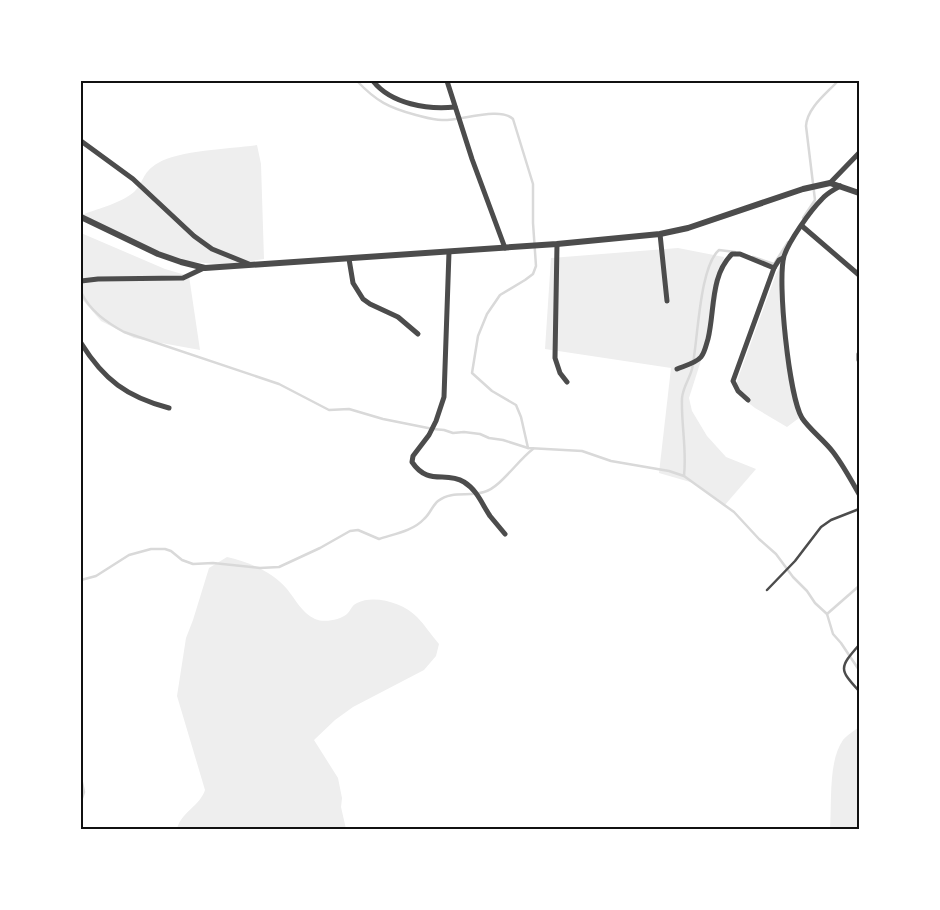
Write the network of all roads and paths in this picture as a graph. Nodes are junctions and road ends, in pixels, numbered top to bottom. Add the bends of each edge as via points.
1 (373, 81) edge
2 (447, 81) edge
3 (455, 107) junction
4 (81, 141) edge
5 (859, 153) edge
6 (830, 183) junction
7 (841, 186) junction
8 (859, 193) edge
9 (81, 217) edge
10 (802, 226) junction
11 (660, 234) junction
12 (557, 244) junction
13 (505, 248) junction
14 (449, 252) junction
15 (783, 258) junction
16 (349, 259) junction
17 (252, 265) junction
18 (205, 268) junction
19 (774, 268) junction
20 (859, 275) edge
21 (81, 281) edge
22 (667, 301) dead end
23 (418, 334) dead end
24 (81, 343) edge
25 (859, 354) edge
26 (859, 360) edge
27 (677, 369) dead end
28 (567, 382) dead end
29 (748, 400) dead end
30 (169, 408) dead end
31 (859, 494) edge
32 (859, 510) edge
33 (505, 534) dead end
34 (767, 590) dead end
35 (859, 645) edge
36 (859, 692) edge

1 - 3 street via 382,91 401,100 437,108
2 - 3 street
3 - 13 street
4 - 17 street via 133,179 194,236 212,249
5 - 6 street
6 - 7 street
6 - 11 street
7 - 8 street
7 - 10 street via 822,199
9 - 18 street via 158,254
10 - 15 street
10 - 20 street
11 - 12 street
11 - 22 street
12 - 13 street
12 - 28 street via 555,358
13 - 14 street
14 - 16 street
14 - 33 street via 444,397 436,421 412,462 429,476 465,482
15 - 19 street
15 - 31 street via 786,339 797,406 803,418 833,452
16 - 17 street
16 - 23 street via 353,283 363,299 398,317
17 - 18 street
18 - 21 street via 184,278
19 - 27 street via 740,254 732,254 716,284 703,356
19 - 29 street via 733,381
24 - 30 street via 123,390
25 - 26 street
32 - 34 lane via 821,527
35 - 36 lane via 843,668

